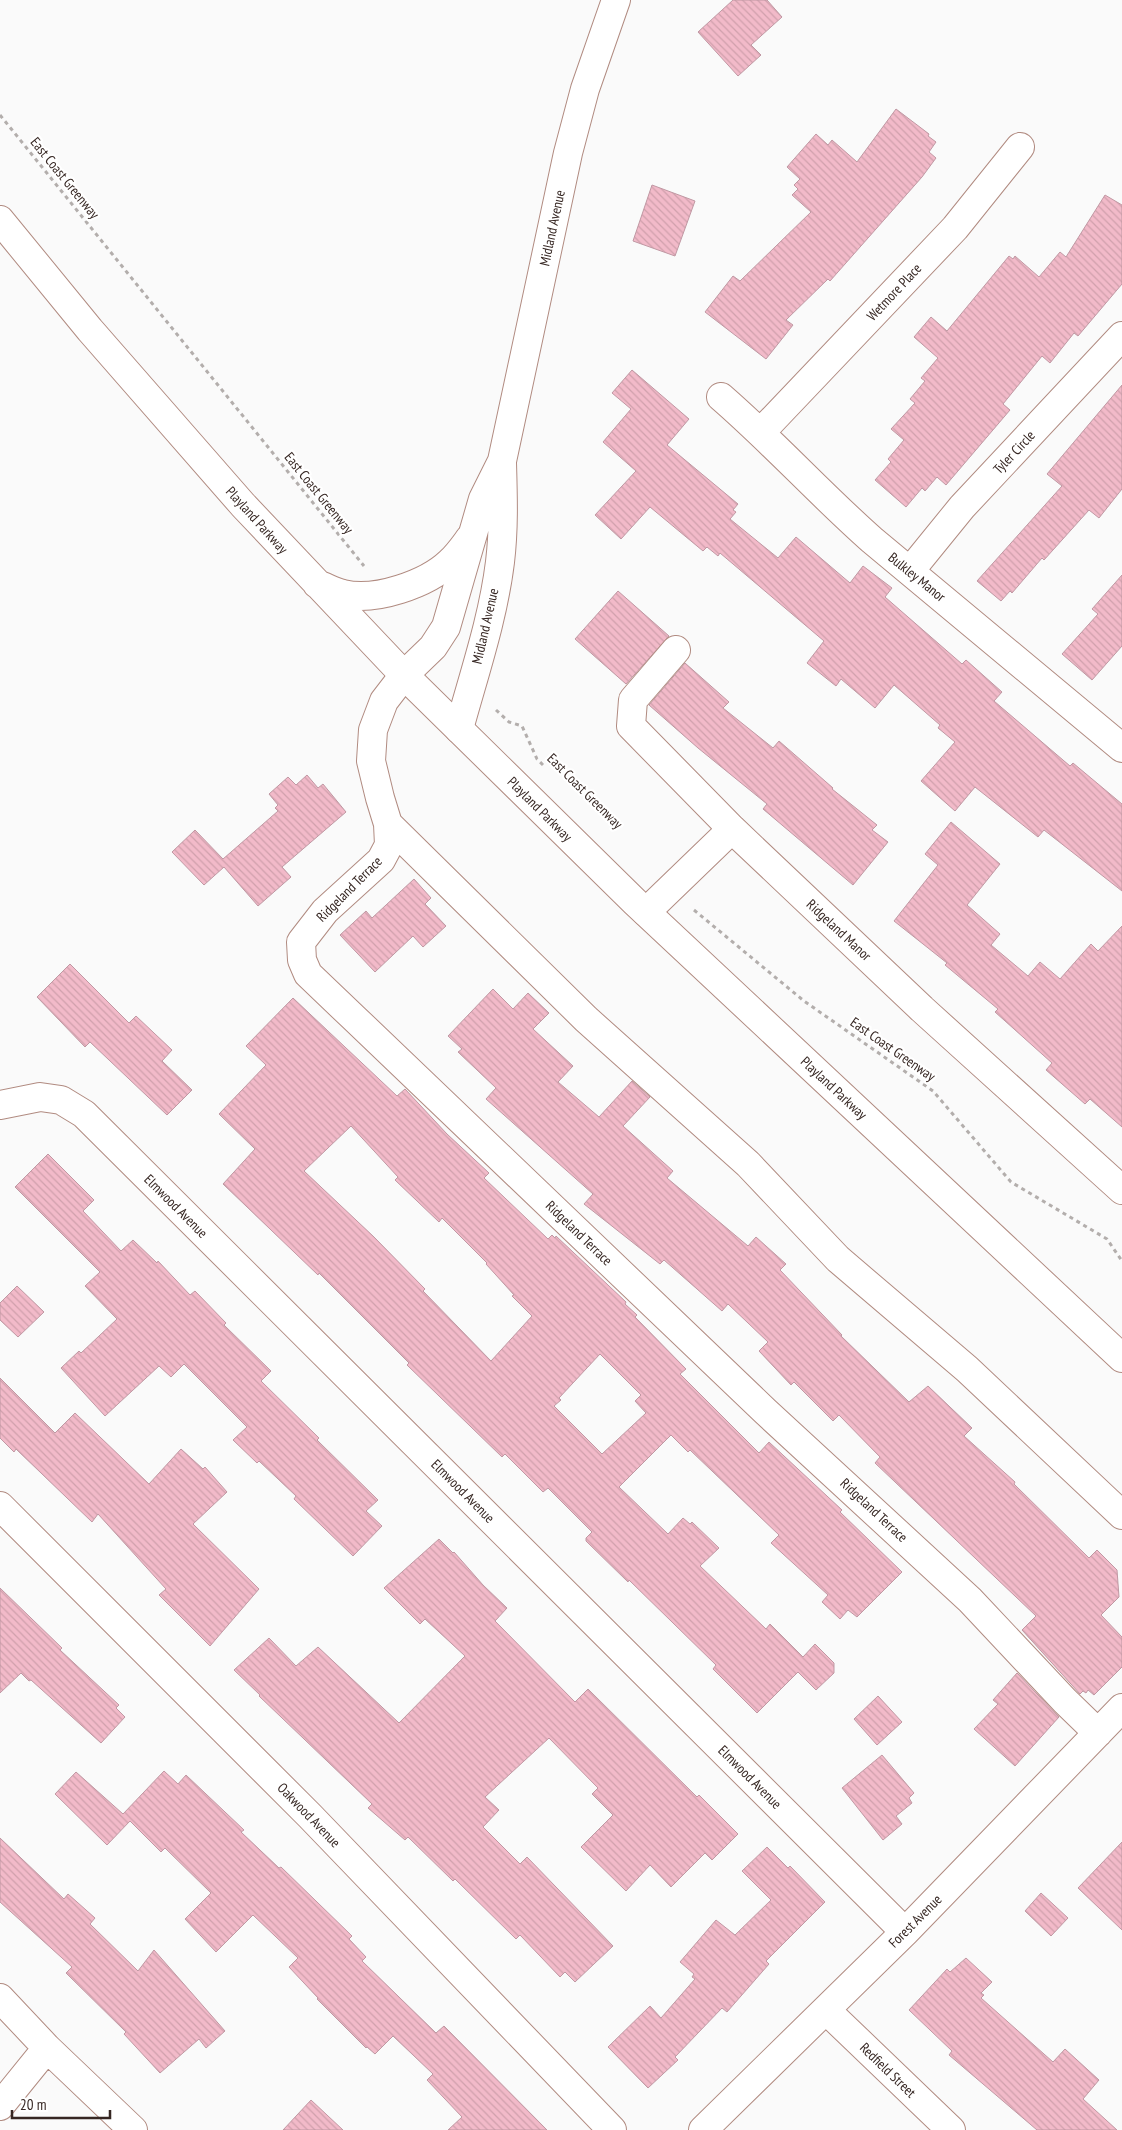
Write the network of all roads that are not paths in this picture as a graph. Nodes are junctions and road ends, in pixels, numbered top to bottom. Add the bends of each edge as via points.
1 (616, 0) edge
2 (1020, 148) dead end
3 (0, 220) edge
4 (1122, 336) edge
5 (721, 397) dead end
6 (761, 432) junction
7 (502, 460) junction
8 (470, 538) junction
9 (910, 571) junction
10 (315, 583) junction
11 (676, 650) dead end
12 (404, 675) junction
13 (459, 729) junction
14 (1122, 748) edge
15 (388, 824) junction
16 (732, 829) junction
17 (646, 912) junction
18 (0, 1105) edge
19 (1122, 1190) edge
20 (1122, 1358) edge
21 (0, 1506) edge
22 (1122, 1515) edge
23 (1122, 1708) edge
24 (1098, 1733) junction
25 (905, 1932) junction
26 (0, 1998) edge
27 (826, 2010) junction
28 (47, 2048) junction
29 (0, 2106) edge
30 (132, 2130) edge
31 (612, 2130) edge
32 (703, 2130) edge
33 (951, 2130) edge

1 - 7 street, Midland Avenue via 585,89 568,153
2 - 6 street, Wetmore Place via 955,228
3 - 10 street, Playland Parkway via 90,330
4 - 9 street, Tyler Circle via 962,507
5 - 6 street, Bulkley Manor
6 - 9 street, Bulkley Manor via 834,506
7 - 8 street, Midland Avenue via 482,499
7 - 13 street, Midland Avenue via 504,514 500,564
8 - 10 street via 450,563 393,592 368,596 343,594
8 - 12 street, Midland Avenue via 446,627 433,647
9 - 14 street, Bulkley Manor
10 - 12 street, Playland Parkway
11 - 16 street, Ridgeland Manor via 633,700 632,726
12 - 13 street, Playland Parkway
12 - 15 street, Ridgeland Terrace via 384,701 374,730 371,761
13 - 17 street, Playland Parkway
15 - 22 street via 586,1019 748,1164 838,1259 975,1375
15 - 24 street, Ridgeland Terrace via 388,845 381,860 325,911 302,942 302,960 308,974 765,1411 970,1600
16 - 17 street
16 - 19 street, Ridgeland Manor via 922,1009
17 - 20 street, Playland Parkway
18 - 25 street, Elmwood Avenue via 40,1097 61,1100 84,1114
21 - 31 street, Oakwood Avenue via 310,1816
23 - 24 street, Forest Avenue
24 - 25 street, Forest Avenue
25 - 27 street, Forest Avenue
26 - 28 street
27 - 32 street, Forest Avenue
27 - 33 street, Redfield Street
28 - 29 street
28 - 30 street

